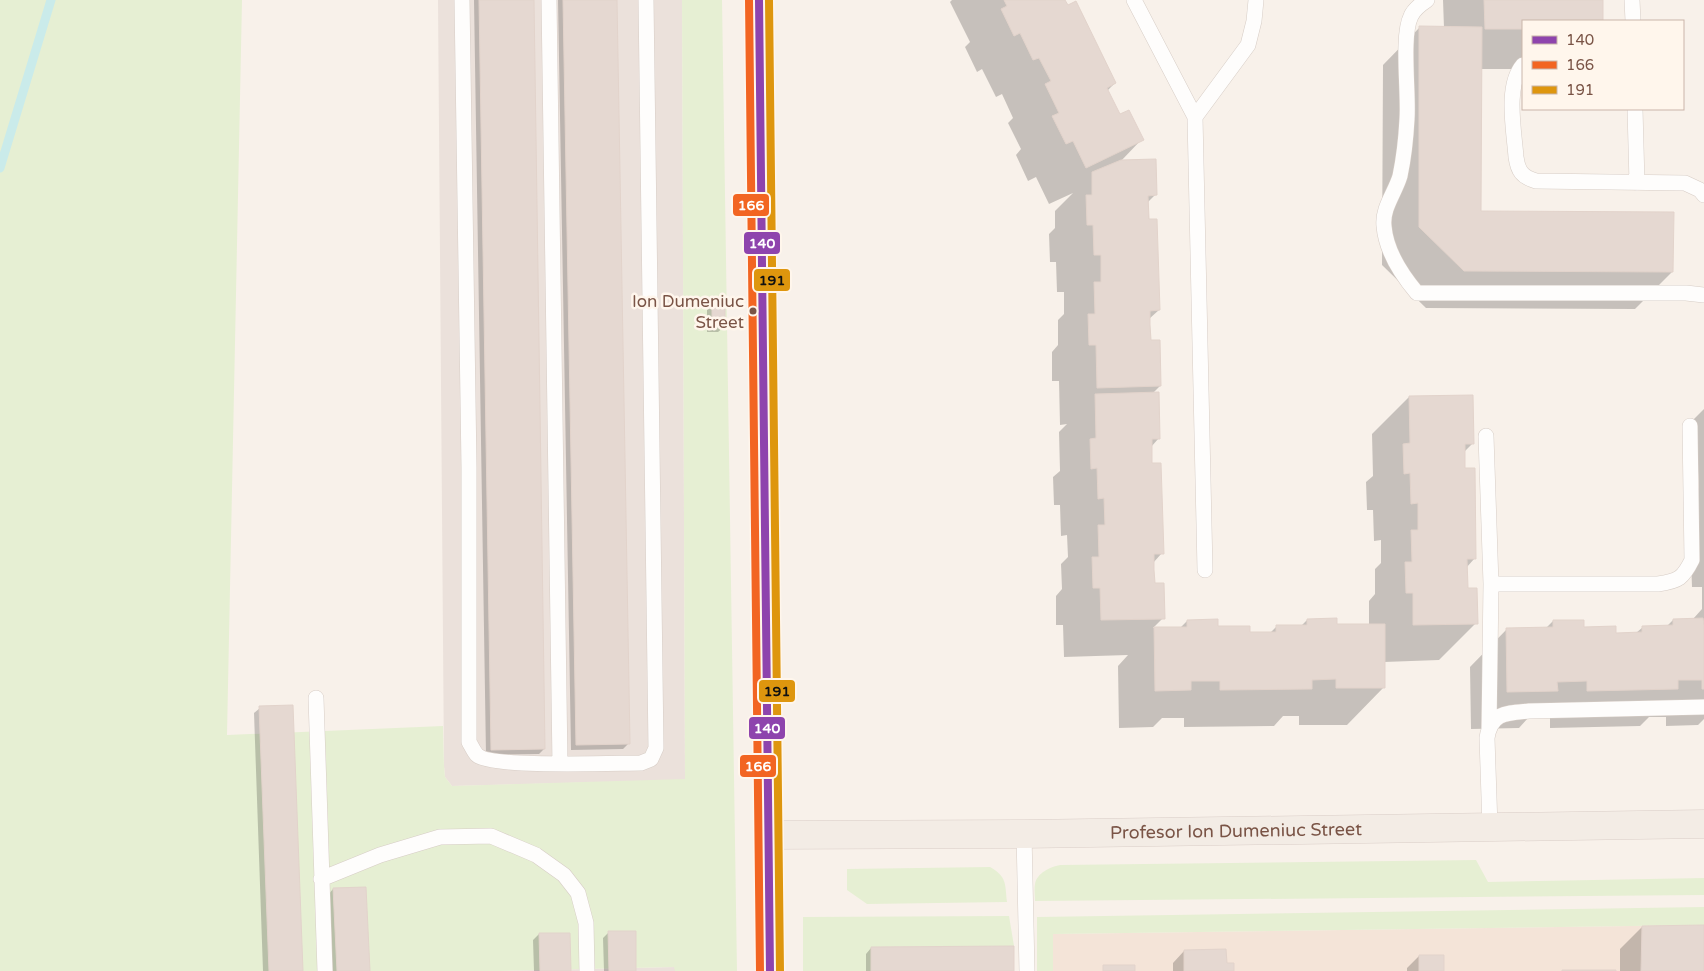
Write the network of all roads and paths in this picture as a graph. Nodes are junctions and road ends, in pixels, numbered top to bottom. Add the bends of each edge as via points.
1 (462, 0) edge
2 (549, 0) edge
3 (646, 0) edge
4 (759, 0) edge
5 (1134, 0) edge
6 (1256, 0) edge
7 (1427, 0) edge
8 (1632, 0) edge
9 (1633, 20) edge
10 (1522, 66) edge
11 (1635, 110) edge
12 (1195, 117) junction
13 (1637, 183) junction
14 (1704, 195) edge
15 (1704, 295) edge
16 (1690, 426) dead end
17 (1486, 436) dead end
18 (1205, 570) dead end
19 (1491, 584) junction
20 (316, 698) dead end
21 (1704, 707) edge
22 (1489, 729) junction
23 (560, 764) junction
24 (1704, 824) edge
25 (1490, 827) junction
26 (1024, 834) junction
27 (768, 835) junction
28 (321, 879) junction
29 (325, 971) edge
30 (587, 971) edge
31 (770, 971) edge
32 (1027, 971) edge

1 - 23 lane via 469,467 469,742 477,755 489,761
2 - 23 lane
3 - 23 lane via 656,748 651,759 641,763
4 - 27 main road
5 - 12 lane
6 - 12 lane via 1248,45
7 - 15 lane via 1411,16 1406,36 1406,135 1400,176 1384,212 1383,222 1384,235 1393,256 1417,293
8 - 9 lane
10 - 13 lane via 1513,86 1517,167 1522,175 1536,181
11 - 13 lane
12 - 18 lane
13 - 14 lane via 1685,183
16 - 19 lane via 1692,560 1685,574 1674,582 1658,584
17 - 19 lane
19 - 22 lane
20 - 28 lane
21 - 22 lane via 1508,713 1498,716
22 - 25 lane
24 - 25 main road, Profesor Ion Dumeniuc Street
25 - 26 main road, Profesor Ion Dumeniuc Street
26 - 27 main road, Profesor Ion Dumeniuc Street
26 - 32 lane
27 - 31 main road
28 - 29 lane
28 - 30 lane via 380,855 440,837 491,836 536,855 564,875 578,893 586,923

